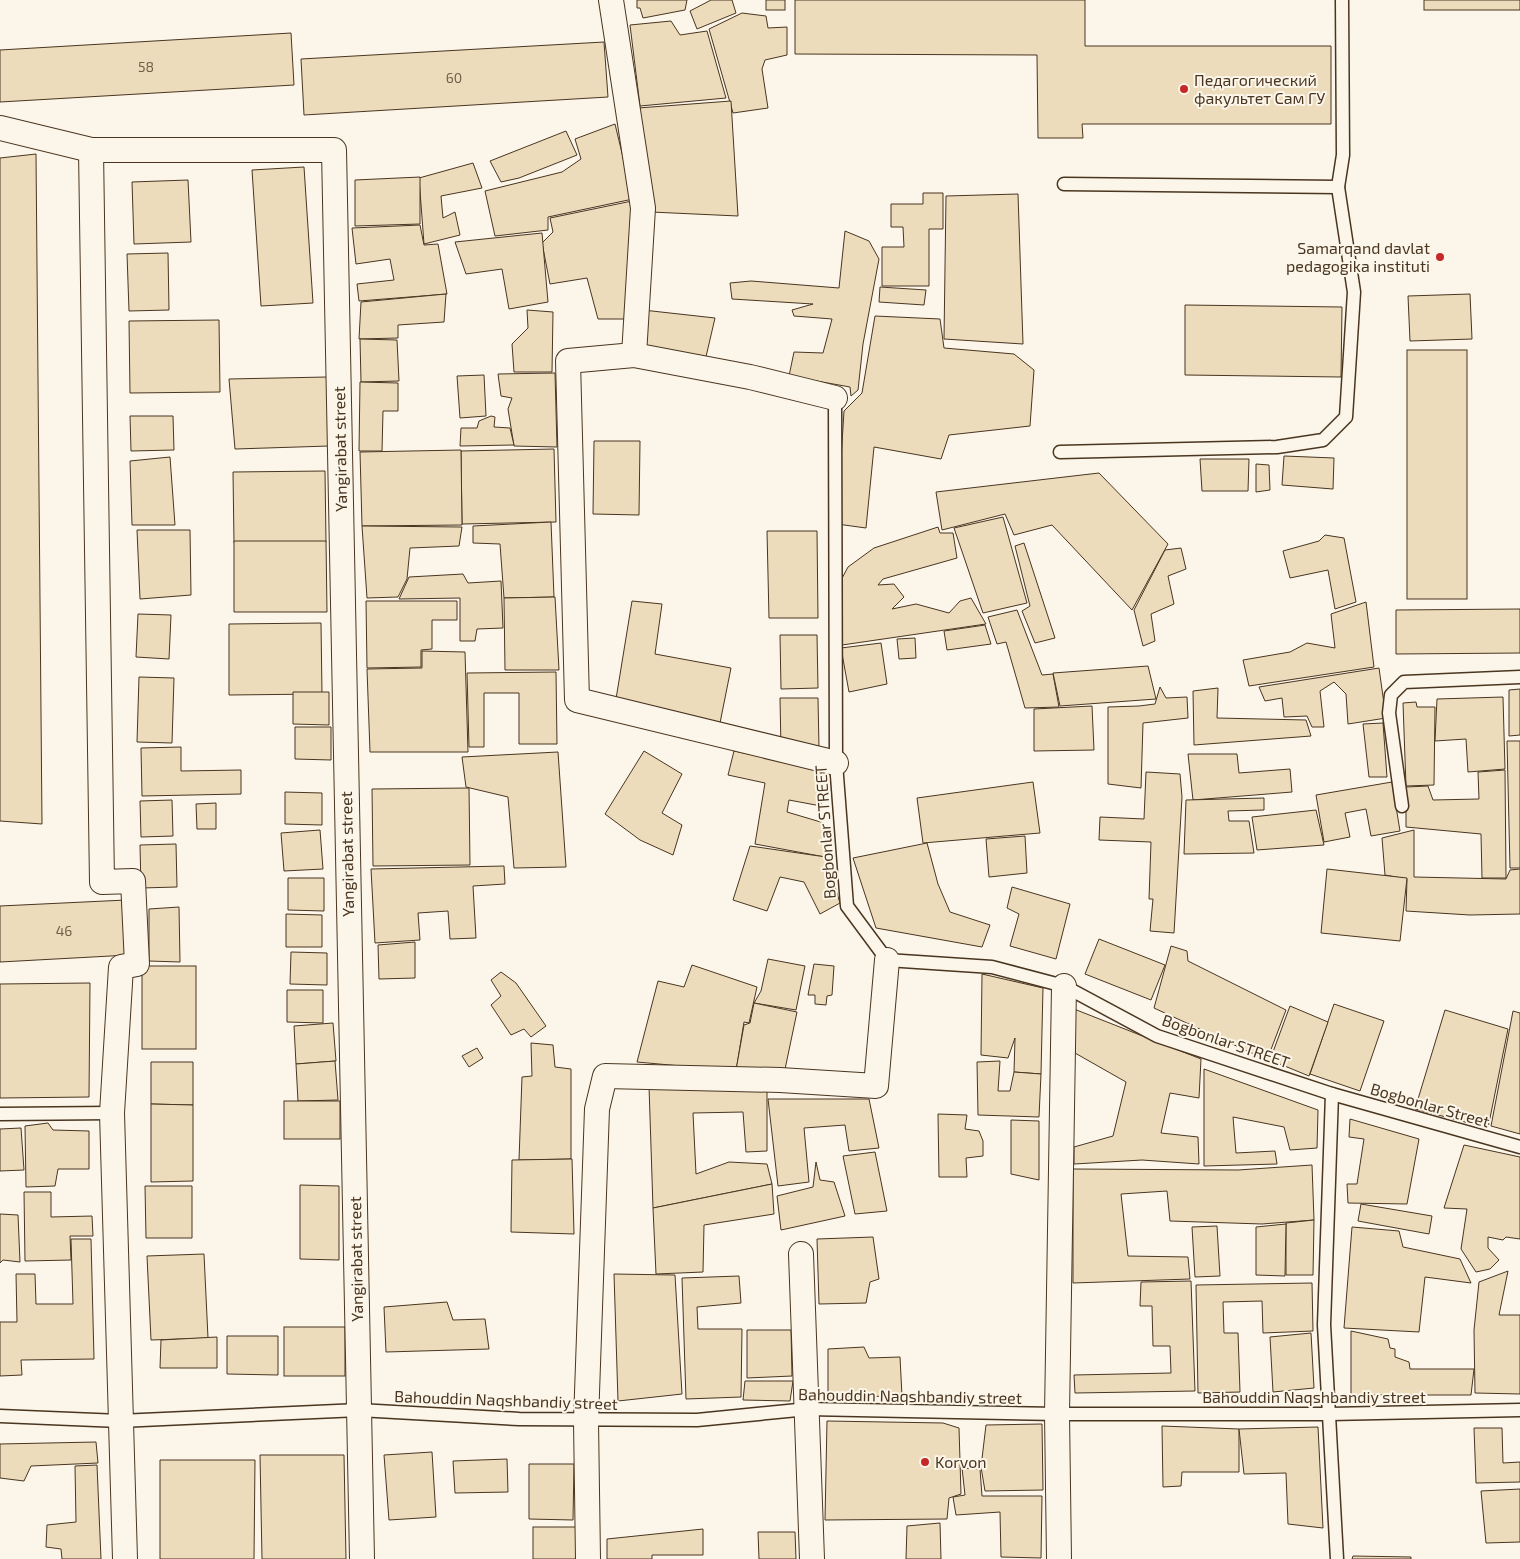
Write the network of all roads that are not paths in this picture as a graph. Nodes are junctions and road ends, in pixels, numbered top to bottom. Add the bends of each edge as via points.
1 (611, 0) edge
2 (1342, 0) edge
3 (0, 128) edge
4 (91, 150) junction
5 (1064, 184) dead end
6 (1338, 186) junction
7 (634, 355) junction
8 (835, 398) joint
9 (1060, 452) dead end
10 (1520, 677) edge
11 (836, 763) junction
12 (1402, 806) dead end
13 (887, 960) junction
14 (1064, 986) junction
15 (1332, 1094) junction
16 (112, 1113) junction
17 (0, 1114) edge
18 (1520, 1147) edge
19 (801, 1254) dead end
20 (808, 1409) junction
21 (359, 1410) junction
22 (1520, 1410) edge
23 (1057, 1414) junction
24 (1330, 1414) junction
25 (0, 1416) edge
26 (120, 1421) junction
27 (586, 1421) junction
28 (125, 1559) edge
29 (362, 1559) edge
30 (588, 1559) edge
31 (812, 1559) edge
32 (1059, 1559) edge
33 (1337, 1559) edge

1 - 7 street via 643,208
2 - 6 lane via 1342,155
3 - 4 street
4 - 16 street via 102,882 133,880 137,964 121,967
4 - 21 street via 334,150
5 - 6 lane
6 - 9 lane via 1354,292 1346,417 1323,440 1276,448
7 - 8 street via 750,377
7 - 11 street via 568,361 577,700
8 - 11 lane, Bogbonlar STREET
10 - 12 lane via 1404,682 1392,695 1389,713
11 - 13 lane, Bogbonlar STREET via 847,906
13 - 14 lane, Bogbonlar STREET via 992,967
13 - 27 street via 876,1086 605,1076 597,1109
14 - 15 lane, Bogbonlar STREET via 1157,1036
14 - 23 street
15 - 18 lane, Bogbonlar Street
15 - 24 lane via 1324,1325
16 - 17 lane
16 - 26 street
19 - 20 street
20 - 23 lane, Bahouddin Naqshbandiy street
20 - 27 lane, Bahouddin Naqshbandiy street via 697,1420
20 - 31 street
21 - 26 lane, Bahouddin Naqshbandiy street
21 - 27 lane, Bahouddin Naqshbandiy street
21 - 29 street
22 - 24 lane, Bahouddin Naqshbandiy street
23 - 24 lane, Bahouddin Naqshbandiy street
23 - 32 street
24 - 33 lane
25 - 26 lane, Bahouddin Naqshbandiy street
26 - 28 street
27 - 30 street

